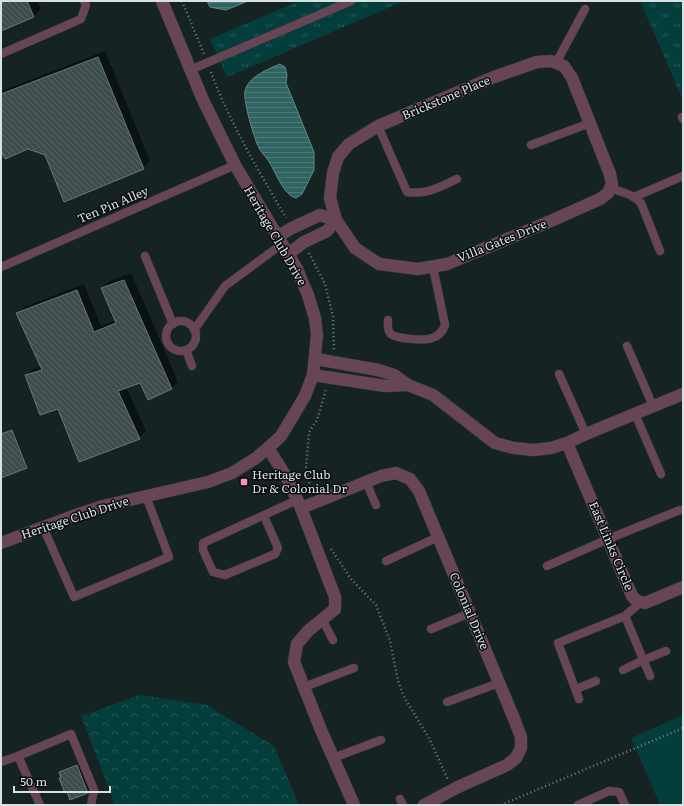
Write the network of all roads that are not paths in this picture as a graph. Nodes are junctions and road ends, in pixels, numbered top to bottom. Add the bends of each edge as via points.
1 (84, 1) edge
2 (162, 1) edge
3 (351, 1) edge
4 (585, 9) dead end
5 (1, 54) edge
6 (556, 63) junction
7 (190, 70) junction
8 (590, 123) junction
9 (378, 126) junction
10 (531, 145) dead end
11 (235, 165) junction
12 (683, 176) edge
13 (457, 179) dead end
14 (610, 188) junction
15 (634, 197) junction
16 (336, 220) junction
17 (282, 245) junction
18 (660, 251) dead end
19 (145, 256) dead end
20 (1, 266) edge
21 (433, 266) junction
22 (388, 320) dead end
23 (173, 324) junction
24 (194, 330) junction
25 (627, 346) dead end
26 (186, 350) junction
27 (316, 359) junction
28 (192, 366) dead end
29 (559, 374) dead end
30 (313, 375) junction
31 (408, 385) junction
32 (683, 394) edge
33 (653, 406) junction
34 (635, 414) junction
35 (586, 434) junction
36 (568, 443) junction
37 (268, 448) junction
38 (661, 474) dead end
39 (366, 482) junction
40 (146, 496) junction
41 (299, 504) junction
42 (376, 504) dead end
43 (680, 510) dead end
44 (264, 516) junction
45 (43, 527) junction
46 (438, 537) junction
47 (608, 539) junction
48 (1, 543) edge
49 (386, 561) dead end
50 (547, 566) dead end
51 (683, 587) edge
52 (641, 602) junction
53 (470, 613) junction
54 (625, 616) junction
55 (322, 619) junction
56 (431, 629) dead end
57 (333, 640) dead end
58 (666, 651) dead end
59 (643, 660) junction
60 (354, 668) dead end
61 (623, 670) dead end
62 (650, 676) dead end
63 (596, 681) dead end
64 (499, 683) junction
65 (304, 687) junction
66 (576, 689) junction
67 (579, 699) dead end
68 (447, 702) dead end
69 (381, 740) dead end
70 (18, 756) junction
71 (334, 758) junction
72 (1, 762) edge
73 (40, 805) edge
74 (91, 805) edge
75 (354, 805) edge
76 (424, 805) edge
77 (578, 805) edge
78 (626, 805) edge

1 - 5 lane via 86,5 81,19
2 - 7 street, Heritage Club Drive
3 - 7 lane
4 - 6 lane
6 - 8 street via 564,66 572,78
6 - 9 street, Brickstone Place via 537,62 494,77
7 - 11 street, Heritage Club Drive
8 - 10 lane
8 - 14 street via 610,174
9 - 13 lane via 407,192 428,192
9 - 16 street, Brickstone Place via 349,144 338,157 330,198
11 - 17 street, Heritage Club Drive
11 - 20 lane, Ten Pin Alley
12 - 15 lane
14 - 15 lane
14 - 21 street, Villa Gates Drive via 600,199 560,217 447,264
15 - 18 lane via 641,203
16 - 17 street via 327,231 303,243
16 - 17 street via 320,215 292,228
16 - 21 street, Villa Gates Drive via 355,248 379,264 418,269
17 - 24 lane via 225,286
17 - 27 street, Heritage Club Drive via 303,281 315,318
19 - 23 lane
21 - 22 lane via 446,325 443,330 431,339 393,336 388,327
23 - 24 lane via 183,322 192,326
23 - 26 lane via 167,332 169,346 177,350
24 - 26 lane via 196,335 193,344
25 - 33 lane
26 - 28 lane
27 - 30 street, Heritage Club Drive
27 - 31 street via 378,370 394,375
29 - 35 lane
30 - 31 street via 386,386
30 - 37 street, Heritage Club Drive via 305,396 290,422 281,436
31 - 36 street via 433,395 495,443 533,450
32 - 33 street
33 - 34 street
34 - 35 street
34 - 38 lane
35 - 36 street
36 - 47 street, East Links Circle
37 - 40 street, Heritage Club Drive via 243,466 217,479
37 - 41 street via 287,478
39 - 41 street, Colonial Drive via 314,503
39 - 42 lane
39 - 46 street, Colonial Drive via 396,473 410,479 419,491
40 - 45 street, Heritage Club Drive via 103,506
40 - 45 lane via 170,556 74,597
41 - 44 lane
41 - 55 street via 335,597 334,610
43 - 47 lane
44 - 44 lane via 203,543 203,550 213,572 224,575 275,554 278,548
45 - 48 street, Heritage Club Drive
46 - 49 lane
46 - 53 street, Colonial Drive
47 - 50 lane
47 - 52 street, East Links Circle via 632,596
51 - 52 street, East Links Circle via 652,601
52 - 54 lane
53 - 56 lane
53 - 64 street, Colonial Drive
54 - 59 lane
54 - 66 lane via 558,643
55 - 57 lane
55 - 65 street via 297,644 294,662
58 - 59 lane
59 - 61 lane
59 - 62 lane
60 - 65 lane
63 - 66 lane
64 - 68 lane
64 - 76 street, Colonial Drive via 521,736 521,748 516,758
65 - 71 street
66 - 67 lane
69 - 71 lane
70 - 72 lane
70 - 73 lane
70 - 74 lane via 71,734 94,790
71 - 75 street
77 - 78 lane via 609,792 619,792

